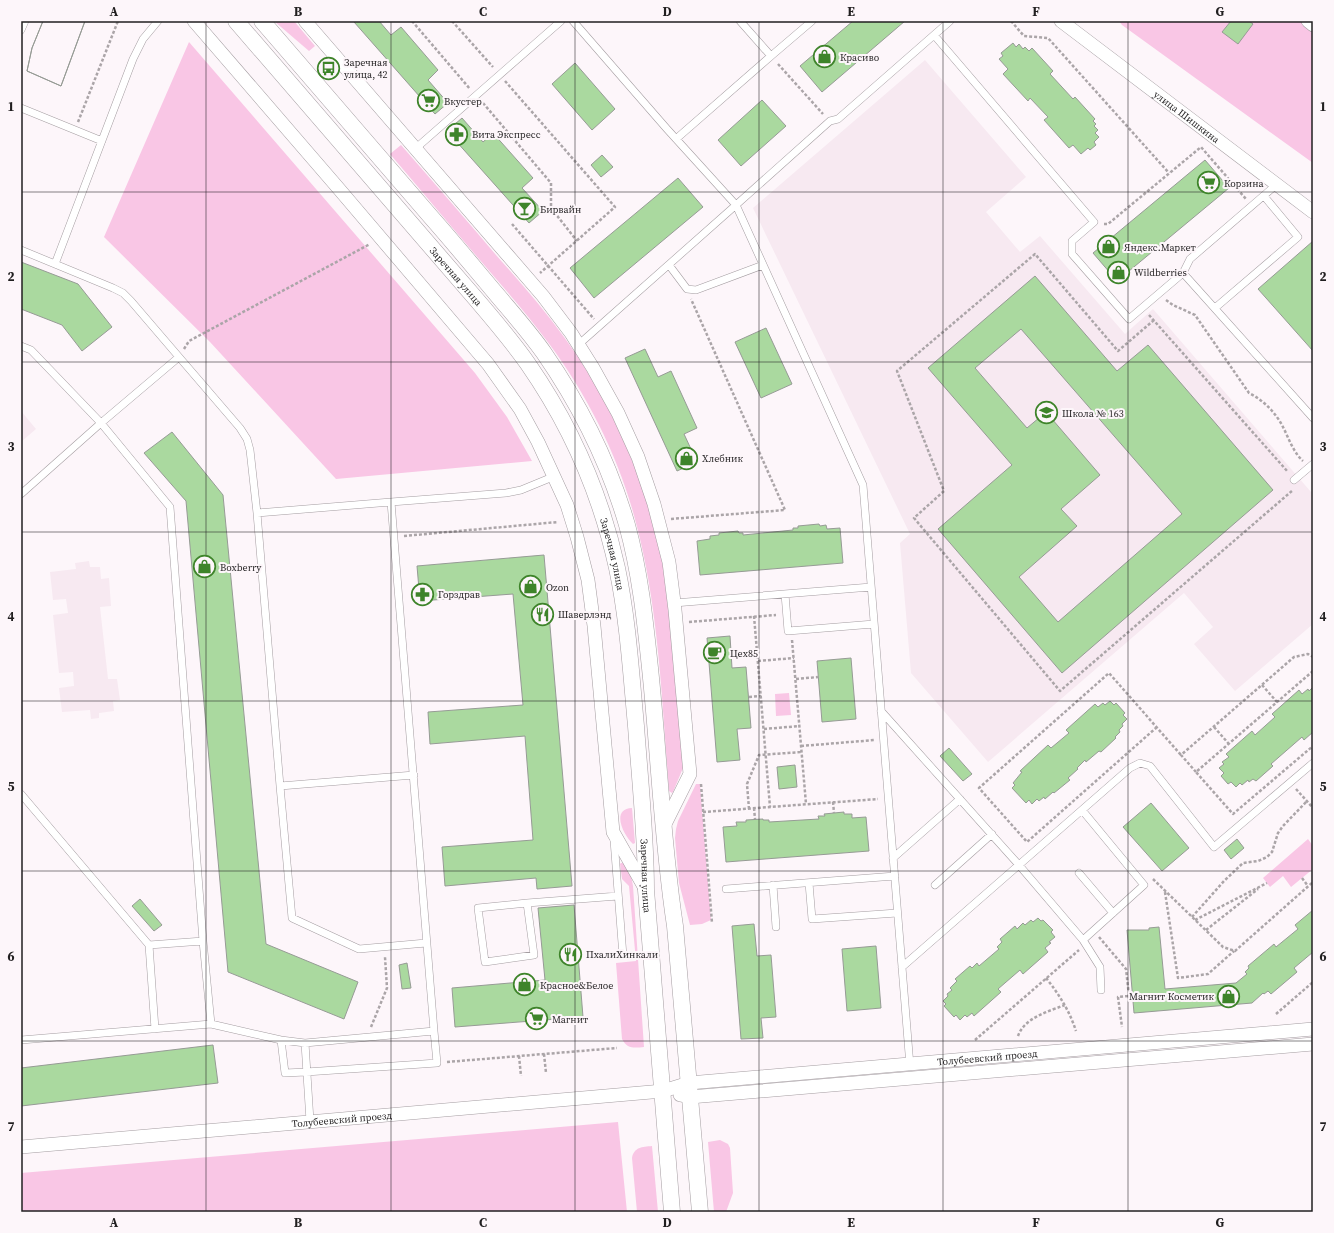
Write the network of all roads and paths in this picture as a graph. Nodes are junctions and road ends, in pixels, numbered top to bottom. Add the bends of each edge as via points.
1 (24, 21) edge
2 (118, 21) edge
3 (158, 21) edge
4 (194, 21) edge
5 (236, 21) edge
6 (262, 21) edge
7 (305, 21) edge
8 (412, 21) edge
9 (452, 21) edge
10 (561, 21) edge
11 (573, 21) edge
12 (740, 21) edge
13 (812, 21) edge
14 (950, 21) edge
15 (1011, 21) edge
16 (1062, 21) edge
17 (1308, 21) edge
18 (1313, 25) edge
19 (21, 30) edge
20 (934, 35) junction
21 (771, 56) junction
22 (499, 75) junction
23 (476, 95) junction
24 (21, 108) edge
25 (830, 121) junction
26 (75, 130) junction
27 (676, 139) junction
28 (102, 141) junction
29 (415, 149) junction
30 (1169, 173) junction
31 (1276, 185) junction
32 (1264, 196) junction
33 (736, 205) junction
34 (1252, 206) junction
35 (1313, 212) edge
36 (1094, 222) junction
37 (512, 224) dead end
38 (577, 240) junction
39 (371, 244) dead end
40 (21, 250) edge
41 (55, 264) junction
42 (669, 265) junction
43 (763, 265) junction
44 (548, 266) junction
45 (1183, 273) junction
46 (536, 277) dead end
47 (687, 290) junction
48 (1160, 293) junction
49 (1142, 307) junction
50 (1215, 308) junction
51 (1154, 320) junction
52 (600, 326) junction
53 (578, 345) junction
54 (21, 346) edge
55 (179, 358) junction
56 (1313, 418) edge
57 (101, 422) junction
58 (1311, 466) edge
59 (555, 476) junction
60 (1294, 480) junction
61 (21, 494) edge
62 (391, 502) junction
63 (257, 513) junction
64 (666, 520) dead end
65 (561, 522) dead end
66 (394, 537) junction
67 (871, 587) junction
68 (785, 594) junction
69 (674, 603) junction
70 (787, 614) junction
71 (754, 616) junction
72 (686, 622) dead end
73 (874, 624) junction
74 (793, 645) dead end
75 (1313, 657) edge
76 (794, 658) junction
77 (758, 661) junction
78 (1313, 671) edge
79 (818, 677) dead end
80 (796, 679) junction
81 (1262, 685) junction
82 (761, 696) junction
83 (749, 697) dead end
84 (1277, 702) junction
85 (881, 711) junction
86 (800, 726) junction
87 (1157, 727) junction
88 (1214, 727) junction
89 (764, 729) junction
90 (883, 739) junction
91 (1229, 744) junction
92 (801, 746) junction
93 (1313, 746) edge
94 (802, 752) junction
95 (766, 754) junction
96 (1181, 755) junction
97 (1313, 763) edge
98 (1196, 772) junction
99 (414, 775) junction
100 (1290, 782) junction
101 (280, 786) junction
102 (21, 794) edge
103 (960, 799) junction
104 (864, 800) dead end
105 (1307, 801) junction
106 (833, 802) junction
107 (806, 804) junction
108 (770, 807) junction
109 (749, 808) junction
110 (754, 808) junction
111 (1313, 808) edge
112 (1082, 810) junction
113 (703, 812) dead end
114 (834, 813) dead end
115 (755, 819) dead end
116 (664, 826) junction
117 (613, 832) junction
118 (992, 834) junction
119 (893, 858) junction
120 (1019, 865) junction
121 (1079, 874) dead end
122 (894, 876) junction
123 (1302, 878) dead end
124 (809, 882) junction
125 (1313, 882) edge
126 (1267, 883) dead end
127 (773, 885) junction
128 (935, 885) dead end
129 (1144, 885) junction
130 (1263, 885) junction
131 (1308, 886) junction
132 (726, 889) dead end
133 (646, 890) junction
134 (1165, 891) junction
135 (618, 896) junction
136 (526, 903) junction
137 (897, 913) junction
138 (1113, 913) junction
139 (1192, 917) junction
140 (1195, 920) junction
141 (776, 927) dead end
142 (1206, 930) junction
143 (1104, 932) dead end
144 (1083, 940) junction
145 (203, 942) junction
146 (426, 943) junction
147 (149, 945) junction
148 (384, 947) junction
149 (1234, 951) junction
150 (623, 956) dead end
151 (902, 967) junction
152 (1046, 978) junction
153 (1313, 982) edge
154 (1101, 990) dead end
155 (1065, 1005) junction
156 (1276, 1014) dead end
157 (211, 1024) junction
158 (1122, 1027) dead end
159 (155, 1029) junction
160 (1313, 1029) edge
161 (434, 1031) junction
162 (1076, 1031) dead end
163 (1018, 1036) dead end
164 (368, 1037) junction
165 (21, 1040) edge
166 (281, 1040) junction
167 (975, 1040) dead end
168 (305, 1043) junction
169 (1313, 1044) edge
170 (617, 1048) dead end
171 (544, 1054) junction
172 (519, 1056) junction
173 (437, 1063) junction
174 (910, 1064) junction
175 (306, 1072) junction
176 (546, 1073) dead end
177 (521, 1076) dead end
178 (911, 1078) junction
179 (690, 1090) junction
180 (663, 1091) junction
181 (310, 1121) junction
182 (21, 1147) edge
183 (672, 1212) edge
184 (700, 1212) edge

1 - 19 lane
2 - 26 path
3 - 28 lane via 143,39 133,59
4 - 59 street via 488,364 520,409
5 - 133 street, Заречная улица via 502,330 528,363 565,423 581,456 608,531 626,620 646,846
6 - 116 street, Заречная улица via 517,319 564,384 598,446 614,487 636,566 644,617
7 - 29 street
8 - 23 path
9 - 22 path
10 - 22 lane
11 - 27 lane
12 - 21 lane
13 - 21 lane
14 - 20 lane
15 - 30 path via 1024,36 1048,38
16 - 31 street, улица Шишкина
17 - 18 street
20 - 25 lane via 838,119
20 - 36 lane
21 - 25 path
21 - 27 lane
22 - 23 lane
22 - 38 path via 615,207
23 - 29 lane
23 - 38 path via 551,183 551,208
24 - 26 lane
25 - 33 lane
26 - 28 lane
27 - 33 lane
28 - 41 lane
29 - 53 street via 543,296
30 - 34 path via 1201,147
30 - 36 path via 1108,224
31 - 32 lane
31 - 35 street, улица Шишкина
32 - 34 lane
32 - 50 lane via 1298,237
33 - 42 lane
33 - 43 lane
34 - 45 lane via 1190,259
36 - 49 lane via 1072,241 1072,254 1129,319
37 - 44 path
38 - 44 path
39 - 55 path via 189,340
40 - 41 lane
41 - 55 lane via 123,293
42 - 47 lane
42 - 52 lane
43 - 47 lane via 696,290
43 - 67 lane via 863,485
44 - 46 path
44 - 52 path
45 - 48 lane
45 - 50 lane
47 - 64 path via 785,510
48 - 49 lane
48 - 58 path via 1173,305 1195,315 1249,392 1262,399 1279,420 1297,455
49 - 51 path
50 - 56 lane
51 - 60 path
51 - 60 path via 1118,351 1034,254 897,372 944,491 914,518 1060,691 1294,489
52 - 53 lane
53 - 69 street via 618,413 638,457 654,504 667,555
54 - 57 lane via 31,350
55 - 57 lane
55 - 63 lane via 247,439
57 - 61 lane
57 - 145 lane via 170,507
58 - 60 lane
59 - 62 lane via 521,490
59 - 117 street via 569,511 588,580
62 - 63 lane
62 - 66 lane
63 - 101 lane
65 - 66 path
66 - 99 lane
67 - 68 lane
67 - 73 lane
68 - 69 lane
68 - 70 lane
69 - 116 street via 690,774
70 - 71 path
70 - 73 lane via 788,632
71 - 72 path
71 - 77 path
73 - 85 lane
74 - 76 path
75 - 81 path via 1308,654 1294,657
76 - 77 path
76 - 80 path
77 - 82 path
78 - 84 path
79 - 80 path
80 - 86 path
81 - 84 path
81 - 88 path
82 - 83 path
82 - 89 path
84 - 91 path
85 - 90 lane
85 - 103 lane
86 - 89 path
86 - 92 path
87 - 87 path via 1109,673 979,788 1026,842
87 - 96 path
88 - 91 path
88 - 96 path
89 - 95 path
90 - 92 path
90 - 119 lane
91 - 98 path
92 - 94 path
93 - 98 path via 1233,814
94 - 95 path
94 - 107 path
95 - 108 path
95 - 109 path via 759,755 747,784
96 - 98 path
97 - 100 lane
99 - 101 lane
99 - 146 lane
100 - 105 path
100 - 112 lane via 1214,847 1150,766 1140,763 1130,768
101 - 148 lane via 292,918 359,949
102 - 147 lane
103 - 118 lane
103 - 119 lane
104 - 106 path
105 - 111 path
105 - 139 path via 1282,826 1272,852 1258,861 1243,863
106 - 107 path
106 - 114 path
107 - 108 path
108 - 110 path
109 - 110 path
109 - 113 path
110 - 115 path
112 - 120 lane
112 - 129 lane
116 - 179 street, Заречная улица
117 - 133 street
117 - 135 lane
118 - 120 lane
118 - 128 lane
119 - 122 lane
120 - 144 lane
120 - 151 lane
121 - 138 lane
122 - 124 lane
122 - 137 lane
123 - 131 path
124 - 127 lane
124 - 137 lane via 812,919
125 - 131 path
126 - 130 path
127 - 132 lane
127 - 141 lane
129 - 134 path via 1152,878
129 - 138 lane
130 - 140 path
130 - 142 path
131 - 149 path
133 - 180 street, Заречная улица
134 - 139 path
134 - 149 path via 1178,978 1208,974
135 - 136 lane
135 - 150 lane
136 - 136 lane via 534,955 485,962 478,908
137 - 151 lane
138 - 144 lane
139 - 140 path
140 - 142 path
142 - 149 path via 1223,947
143 - 158 path via 1099,937 1126,969 1129,996 1118,997
144 - 152 path via 1080,948
144 - 154 lane via 1100,967
145 - 147 lane
145 - 157 lane
146 - 148 lane
146 - 161 lane
147 - 159 lane
148 - 164 path via 387,988
151 - 174 lane
152 - 155 path
152 - 167 path
153 - 156 path
155 - 162 path
155 - 163 path via 1031,1020 1020,1030
157 - 159 lane
157 - 166 lane
159 - 165 lane
160 - 174 street, Толубеевский проезд
161 - 164 lane
161 - 173 lane
164 - 168 lane
166 - 168 lane
166 - 175 lane via 285,1073
168 - 175 lane
169 - 178 street, Толубеевский проезд
170 - 171 path
171 - 172 path
171 - 176 path
172 - 173 path
172 - 177 path
173 - 175 lane
174 - 178 lane
174 - 179 street, Толубеевский проезд
175 - 181 lane
178 - 179 street, Толубеевский проезд
179 - 180 street, Толубеевский проезд
179 - 184 street, Заречная улица
180 - 181 street, Толубеевский проезд
180 - 183 street, Заречная улица
181 - 182 street, Толубеевский проезд

